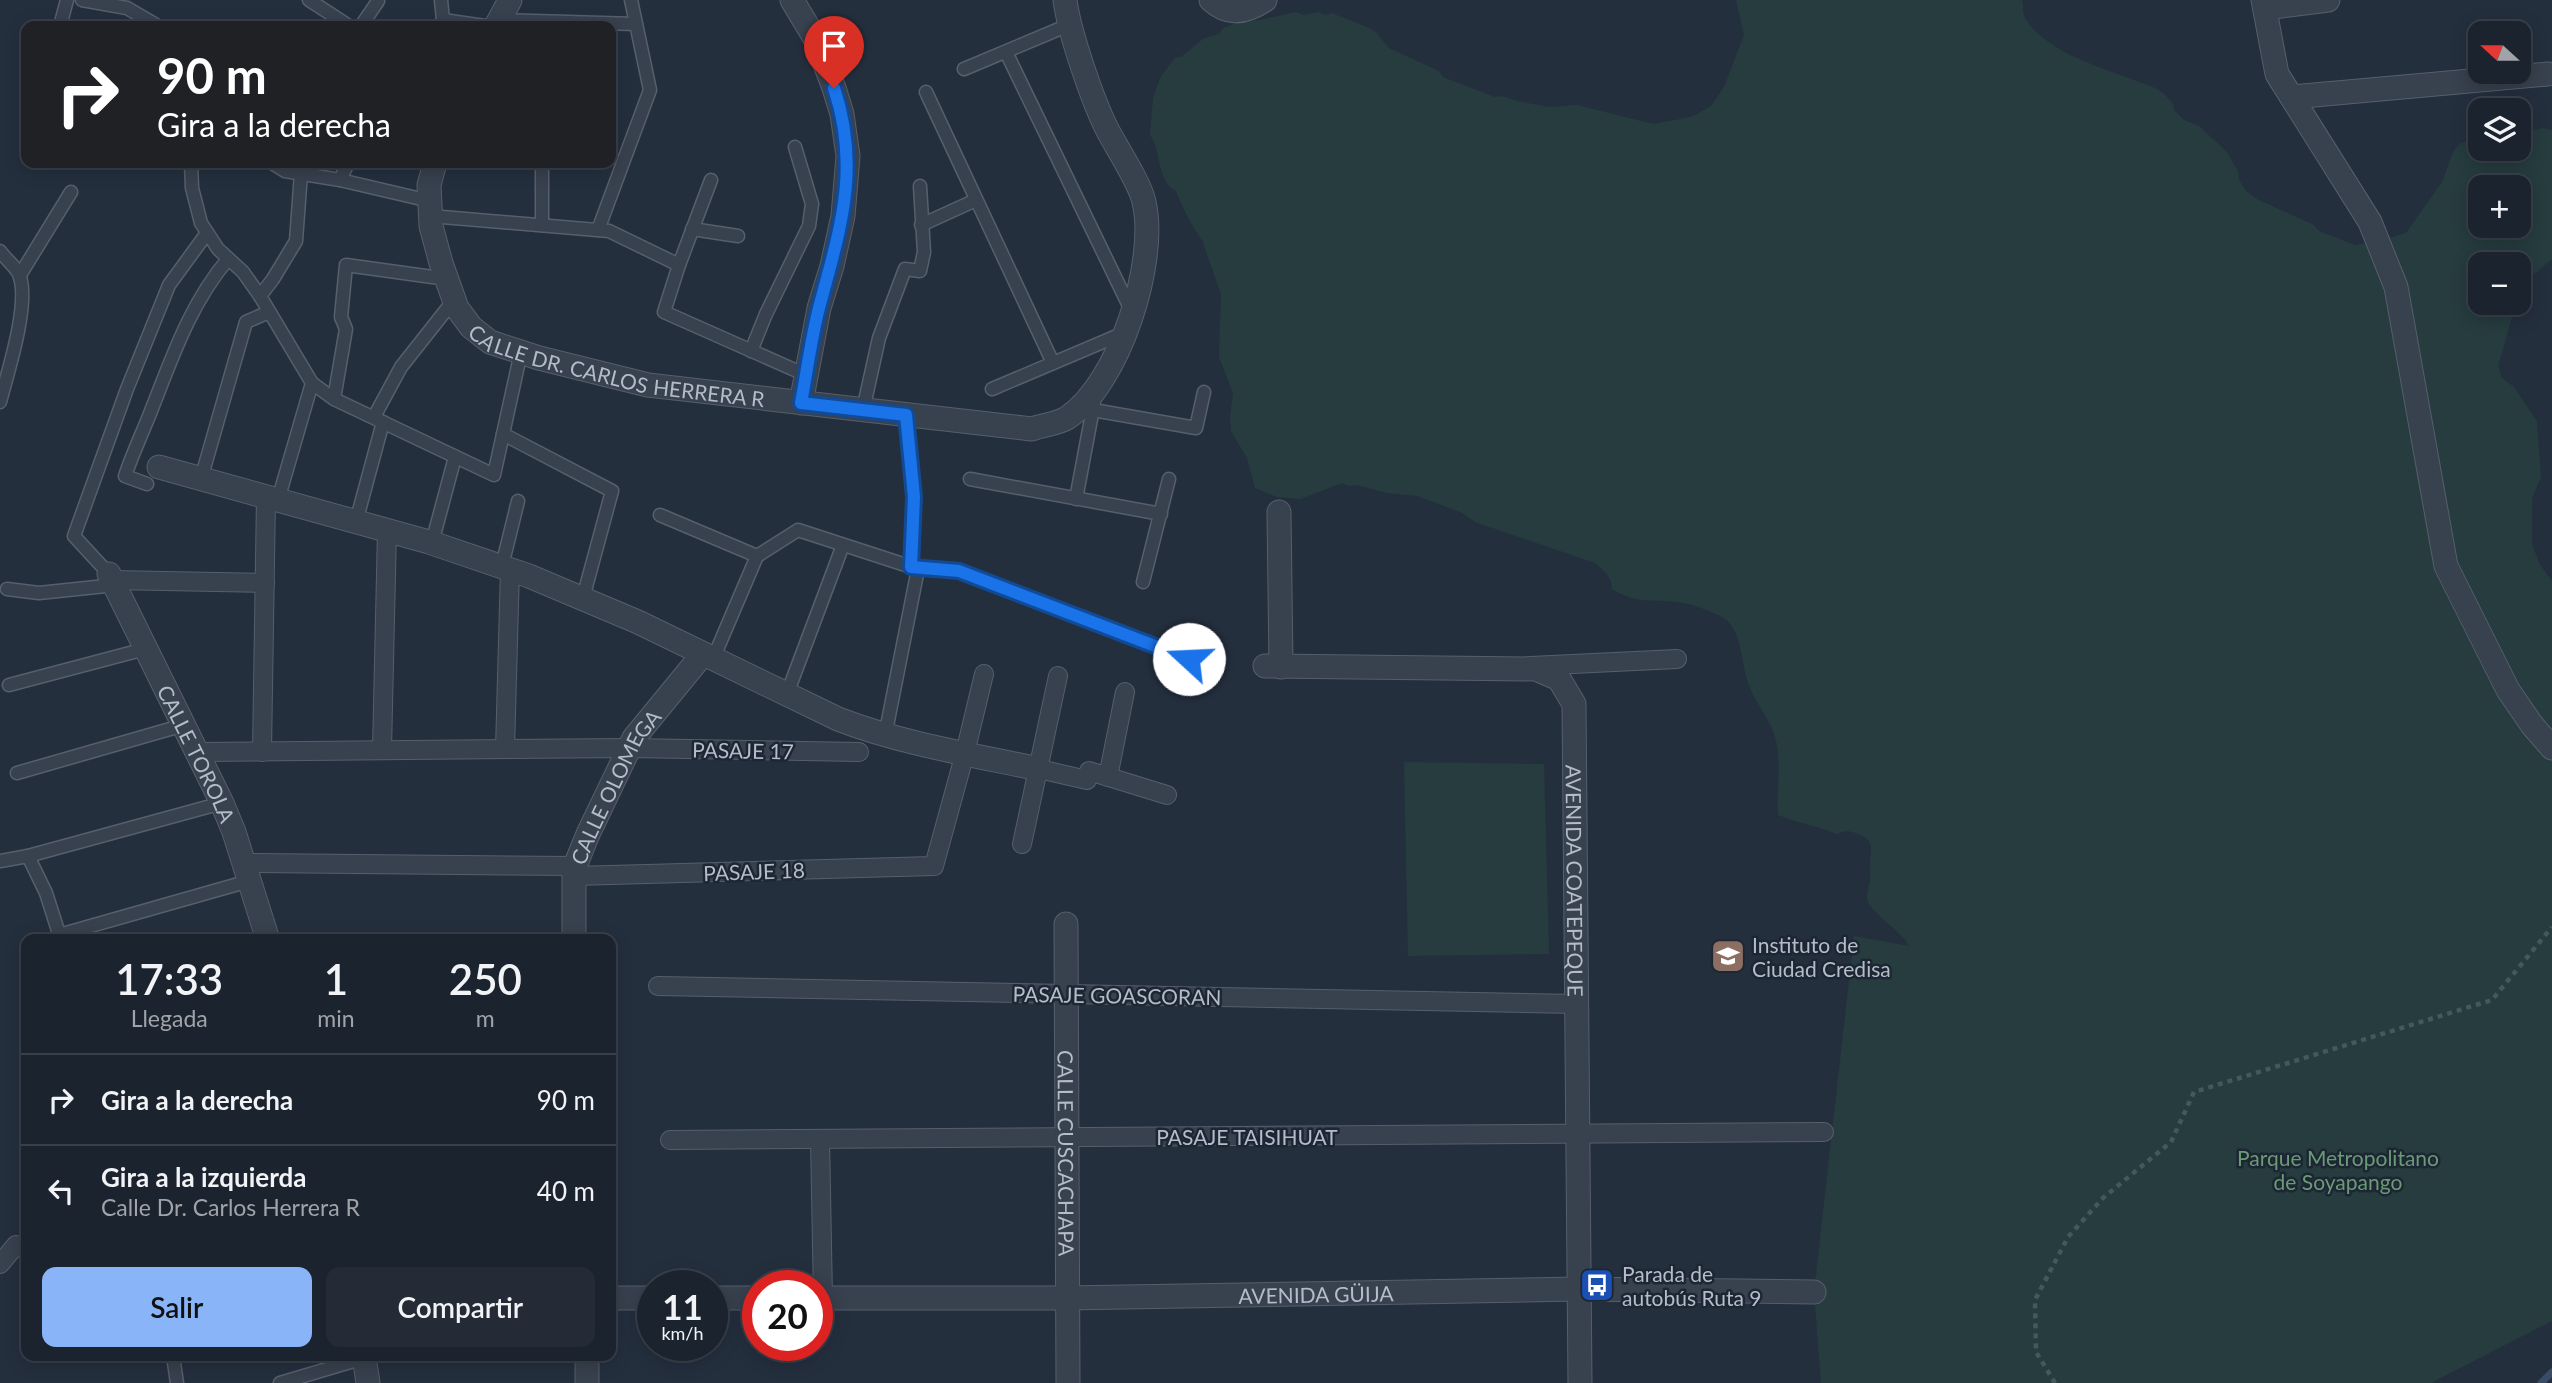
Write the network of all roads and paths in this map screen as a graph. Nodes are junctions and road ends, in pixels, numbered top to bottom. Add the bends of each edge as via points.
1 (67, 0) edge
2 (82, 0) edge
3 (309, 0) edge
4 (441, 0) edge
5 (631, 0) edge
6 (792, 0) edge
7 (1065, 0) edge
8 (1212, 0) edge
9 (1265, 0) edge
10 (2328, 0) edge
11 (378, 1) edge
12 (129, 4) edge
13 (2264, 4) edge
14 (497, 18) edge
15 (62, 21) edge
16 (136, 21) edge
17 (338, 21) edge
18 (364, 21) edge
19 (441, 21) edge
20 (463, 21) edge
21 (530, 21) edge
22 (616, 24) edge
23 (636, 24) junction
24 (1071, 24) junction
25 (1006, 52) junction
26 (964, 69) dead end
27 (2548, 74) dead end
28 (926, 92) dead end
29 (2292, 97) junction
30 (795, 147) dead end
31 (191, 168) edge
32 (280, 168) edge
33 (346, 168) edge
34 (434, 168) edge
35 (542, 168) edge
36 (301, 173) junction
37 (340, 180) junction
38 (711, 180) dead end
39 (920, 186) dead end
40 (71, 192) dead end
41 (976, 200) junction
42 (430, 209) junction
43 (541, 225) junction
44 (921, 225) junction
45 (692, 229) junction
46 (598, 230) junction
47 (207, 233) junction
48 (738, 236) dead end
49 (0, 251) edge
50 (228, 259) junction
51 (679, 265) junction
52 (20, 275) junction
53 (450, 289) junction
54 (260, 296) junction
55 (269, 312) junction
56 (1128, 323) junction
57 (751, 351) junction
58 (521, 352) junction
59 (1054, 363) junction
60 (806, 375) junction
61 (312, 383) junction
62 (1098, 385) junction
63 (992, 389) dead end
64 (1204, 392) dead end
65 (334, 399) junction
66 (0, 401) edge
67 (801, 403) junction
68 (863, 410) junction
69 (1093, 410) junction
70 (906, 415) junction
71 (378, 420) junction
72 (503, 434) junction
73 (455, 457) junction
74 (153, 475) joint
75 (201, 479) junction
76 (970, 479) dead end
77 (1169, 479) dead end
78 (272, 498) junction
79 (1076, 499) junction
80 (519, 501) dead end
81 (1279, 512) dead end
82 (1161, 514) junction
83 (660, 515) dead end
84 (356, 522) junction
85 (387, 530) junction
86 (432, 542) junction
87 (844, 545) junction
88 (757, 556) junction
89 (506, 567) junction
90 (915, 568) junction
91 (112, 580) junction
92 (1143, 582) dead end
93 (265, 583) junction
94 (7, 589) dead end
95 (583, 598) junction
96 (145, 649) junction
97 (708, 657) junction
98 (1189, 659) dead end
99 (1677, 659) dead end
100 (1498, 667) junction
101 (984, 674) dead end
102 (1058, 676) dead end
103 (9, 685) dead end
104 (1125, 692) dead end
105 (787, 694) junction
106 (184, 725) junction
107 (885, 736) junction
108 (628, 748) junction
109 (2552, 748) edge
110 (505, 749) junction
111 (382, 750) junction
112 (197, 752) junction
113 (262, 752) junction
114 (859, 752) dead end
115 (965, 753) junction
116 (1039, 769) junction
117 (17, 773) dead end
118 (1108, 777) junction
119 (1167, 795) dead end
120 (222, 803) junction
121 (1022, 844) dead end
122 (29, 856) junction
123 (0, 861) edge
124 (574, 871) junction
125 (246, 872) junction
126 (1066, 924) dead end
127 (2552, 927) edge
128 (59, 934) edge
129 (69, 934) edge
130 (266, 934) edge
131 (574, 934) edge
132 (658, 986) dead end
133 (1067, 994) junction
134 (1576, 1004) junction
135 (1824, 1132) dead end
136 (1577, 1134) junction
137 (1066, 1137) junction
138 (821, 1139) junction
139 (670, 1140) dead end
140 (16, 1245) dead end
141 (0, 1264) edge
142 (820, 1270) edge
143 (1579, 1289) junction
144 (1814, 1292) dead end
145 (616, 1298) edge
146 (637, 1298) edge
147 (833, 1298) edge
148 (1066, 1298) junction
149 (174, 1361) edge
150 (351, 1361) edge
151 (365, 1361) edge
152 (587, 1361) edge
153 (177, 1383) edge
154 (280, 1383) edge
155 (368, 1383) edge
156 (587, 1383) edge
157 (1068, 1383) edge
158 (1580, 1383) edge
159 (2055, 1383) edge

1 - 15 lane
2 - 12 lane
3 - 17 lane
4 - 19 lane
5 - 23 lane
6 - 60 street via 816,40 834,88 848,156 843,216
7 - 24 street, CALLE DR. CARLOS HERRERA R
8 - 9 street via 1236,13
10 - 13 street
11 - 18 lane
12 - 16 lane
13 - 29 street via 2277,74
14 - 20 lane
14 - 21 lane
22 - 23 lane
23 - 46 lane via 650,90
24 - 25 lane
24 - 56 street, CALLE DR. CARLOS HERRERA R via 1102,120 1144,201 1147,258
25 - 26 lane
25 - 56 lane
27 - 29 street
28 - 41 lane
29 - 109 street via 2370,222 2396,287 2446,566 2508,690
30 - 57 lane via 812,204 809,226
31 - 47 lane via 192,188
32 - 36 lane
33 - 37 lane
34 - 42 street, CALLE DR. CARLOS HERRERA R
35 - 43 lane
36 - 37 lane
36 - 54 lane via 296,241
37 - 42 lane
38 - 45 lane
39 - 44 lane
40 - 52 lane
41 - 44 lane
41 - 59 lane
42 - 43 lane
42 - 53 street, CALLE DR. CARLOS HERRERA R
43 - 46 lane
44 - 68 lane via 924,252 920,271 905,269 879,338
45 - 48 lane
45 - 51 lane
46 - 51 lane via 610,231
47 - 50 lane
47 - 91 lane via 169,285 74,536
49 - 52 lane
50 - 54 lane
50 - 74 lane via 182,331 125,476
51 - 57 lane via 664,312
52 - 66 lane via 16,341
53 - 58 street, CALLE DR. CARLOS HERRERA R via 471,327 490,342
53 - 65 lane via 346,265 341,317 346,329
53 - 71 lane via 401,367
54 - 55 lane
55 - 61 lane
55 - 75 lane via 246,323
56 - 59 lane
56 - 62 street, CALLE DR. CARLOS HERRERA R
57 - 60 lane
58 - 67 street, CALLE DR. CARLOS HERRERA R via 648,384
58 - 72 lane
59 - 63 lane
60 - 67 street
61 - 65 lane
61 - 78 lane
62 - 69 lane
62 - 70 street, CALLE DR. CARLOS HERRERA R via 1066,419 1032,429
64 - 69 lane via 1196,428
65 - 71 lane
67 - 68 street, CALLE DR. CARLOS HERRERA R
68 - 70 street, CALLE DR. CARLOS HERRERA R
69 - 79 lane
70 - 90 lane
71 - 73 lane
71 - 84 lane
72 - 73 lane via 494,475
72 - 95 lane via 612,491
73 - 86 lane
74 - 75 street
75 - 78 street
76 - 79 lane
77 - 82 lane
78 - 84 street
78 - 93 street
79 - 82 lane
80 - 89 lane
81 - 100 street, AVENIDA COATEPEQUE via 1273,666
82 - 92 lane
83 - 88 lane
84 - 85 street
85 - 86 street
85 - 111 street
86 - 89 street
87 - 88 lane via 798,530
87 - 90 lane
87 - 105 lane
88 - 97 lane
89 - 95 street
89 - 110 street
90 - 98 lane via 959,571
90 - 107 lane
91 - 93 street
91 - 94 lane via 60,593
91 - 96 street, CALLE TOROLA
93 - 113 street
95 - 97 street
96 - 103 lane
96 - 106 street, CALLE TOROLA
97 - 105 street
97 - 108 street, CALLE OLOMEGA via 648,718
99 - 100 street
100 - 134 street, AVENIDA COATEPEQUE via 1536,670 1559,679 1574,704
101 - 115 street
102 - 116 street
104 - 118 street
105 - 107 street
106 - 112 street, CALLE TOROLA
106 - 117 lane
107 - 115 street
108 - 110 street, PASAJE 17
108 - 114 street, PASAJE 17
108 - 124 street, CALLE OLOMEGA
110 - 111 street, PASAJE 17
111 - 113 street, PASAJE 17
112 - 113 street, PASAJE 17
112 - 120 street, CALLE TOROLA
115 - 116 street
115 - 124 street, PASAJE 18 via 934,866
116 - 118 street via 1087,780 1089,772
116 - 121 street
118 - 119 street
120 - 122 lane
120 - 125 street, CALLE TOROLA
122 - 123 lane
122 - 128 lane
124 - 125 street, PASAJE 18
124 - 131 street, CALLE OLOMEGA
125 - 129 lane
125 - 130 street, CALLE TOROLA
126 - 133 street, CALLE CUSCACHAPA
127 - 159 path via 2492,1000 2194,1092 2171,1142 2103,1198 2068,1237 2035,1300 2036,1352
132 - 133 street, PASAJE GOASCORAN
133 - 134 street, PASAJE GOASCORAN
133 - 137 street, CALLE CUSCACHAPA
134 - 136 street, AVENIDA COATEPEQUE
135 - 136 street, PASAJE TAISIHUAT
136 - 137 street, PASAJE TAISIHUAT
136 - 143 street, AVENIDA COATEPEQUE
137 - 138 street, PASAJE TAISIHUAT
137 - 148 street, CALLE CUSCACHAPA
138 - 139 street, PASAJE TAISIHUAT
138 - 142 street
140 - 141 street
143 - 144 street, AVENIDA GÜIJA
143 - 148 street, AVENIDA GÜIJA
143 - 158 street, AVENIDA COATEPEQUE
145 - 146 street
147 - 148 street, AVENIDA GÜIJA
148 - 157 street, CALLE CUSCACHAPA
149 - 153 lane
150 - 154 lane
151 - 155 street
152 - 156 street

